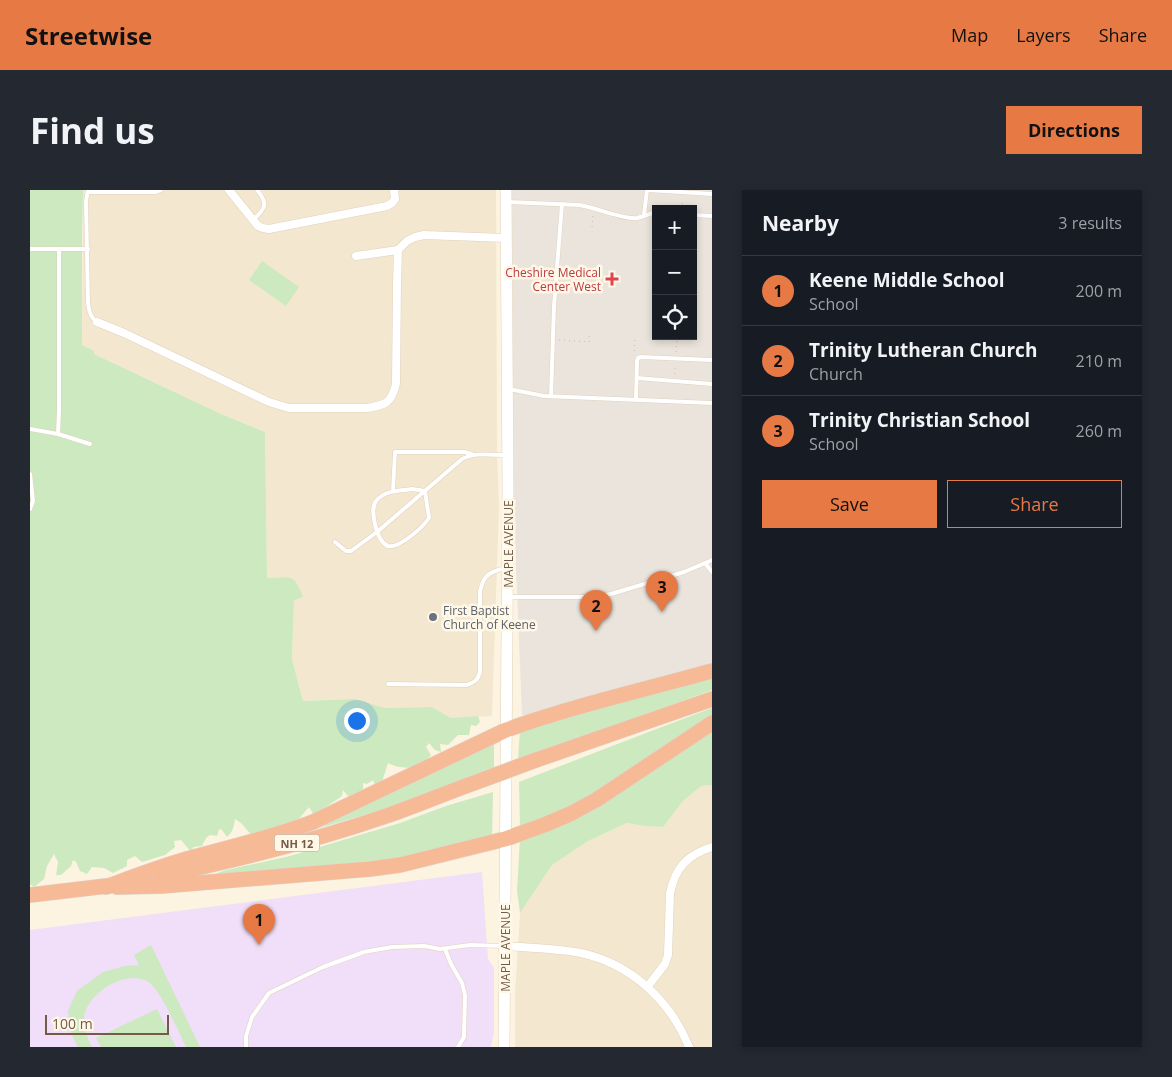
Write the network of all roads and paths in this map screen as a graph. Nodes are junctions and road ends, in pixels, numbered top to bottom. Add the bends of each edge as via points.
1 (161, 190) edge
2 (257, 190) edge
3 (394, 190) edge
4 (647, 190) edge
5 (88, 191) edge
6 (233, 191) edge
7 (712, 194) edge
8 (506, 196) edge
9 (682, 196) dead end
10 (562, 204) junction
11 (682, 205) edge
12 (593, 207) junction
13 (652, 213) edge
14 (697, 215) edge
15 (644, 216) junction
16 (712, 216) edge
17 (253, 220) junction
18 (592, 227) dead end
19 (506, 238) junction
20 (59, 249) junction
21 (88, 249) junction
22 (30, 250) edge
23 (398, 250) junction
24 (356, 256) dead end
25 (562, 284) dead end
26 (568, 284) dead end
27 (97, 322) joint
28 (589, 336) dead end
29 (553, 340) junction
30 (635, 340) dead end
31 (677, 340) dead end
32 (676, 354) dead end
33 (638, 358) junction
34 (712, 360) edge
35 (676, 362) dead end
36 (675, 376) dead end
37 (637, 378) junction
38 (712, 384) edge
39 (507, 389) junction
40 (551, 396) junction
41 (636, 400) junction
42 (712, 403) edge
43 (30, 429) edge
44 (58, 434) junction
45 (90, 444) dead end
46 (474, 454) junction
47 (507, 455) junction
48 (30, 474) edge
49 (393, 491) junction
50 (425, 491) junction
51 (30, 509) edge
52 (377, 532) junction
53 (334, 542) dead end
54 (712, 560) edge
55 (705, 563) junction
56 (508, 568) junction
57 (712, 572) edge
58 (507, 597) junction
59 (712, 671) edge
60 (388, 684) dead end
61 (712, 698) edge
62 (712, 723) edge
63 (506, 730) junction
64 (505, 839) junction
65 (712, 847) edge
66 (106, 887) junction
67 (30, 895) edge
68 (505, 946) junction
69 (446, 948) junction
70 (648, 986) junction
71 (246, 1047) edge
72 (458, 1047) edge
73 (504, 1047) edge
74 (689, 1047) edge

1 - 5 lane
2 - 17 lane via 264,199 264,207
3 - 17 street via 395,199 387,206 269,229 258,226
4 - 7 lane
4 - 15 lane
5 - 21 lane
6 - 17 street
8 - 10 lane
8 - 19 street, MAPLE AVENUE
9 - 11 path
10 - 12 lane
10 - 29 lane
12 - 15 lane via 630,218
12 - 18 path
13 - 15 lane
14 - 16 lane
19 - 23 street via 424,235 407,240
19 - 39 street, MAPLE AVENUE
20 - 21 lane
20 - 22 lane
20 - 44 lane
21 - 27 lane via 88,302 90,314
23 - 24 street
23 - 27 street via 396,384 394,394 387,403 379,406 289,408 269,402
25 - 26 path
28 - 29 path via 589,342
29 - 40 lane
30 - 33 path
31 - 32 path
33 - 34 lane
33 - 37 lane
35 - 36 path
37 - 38 lane
37 - 41 lane
39 - 40 lane
39 - 47 street, MAPLE AVENUE
40 - 41 lane
41 - 42 lane
43 - 44 lane
44 - 45 lane
46 - 47 lane
46 - 49 lane via 395,452
46 - 50 lane via 462,459
47 - 56 street, MAPLE AVENUE
48 - 51 lane via 33,501
49 - 50 lane
49 - 52 lane via 384,494 374,505
50 - 52 lane
50 - 52 lane via 429,518 426,523 395,546 388,546
52 - 53 lane via 346,551
54 - 55 lane
55 - 57 lane
55 - 58 lane via 611,594
56 - 58 street, MAPLE AVENUE
56 - 60 lane via 492,572 482,582 478,680 467,685
58 - 63 street, MAPLE AVENUE
59 - 63 highway
61 - 66 highway, NH 12, bridge via 334,833 199,868
62 - 64 highway via 596,800 570,814
63 - 64 street, MAPLE AVENUE
63 - 66 highway via 288,832 177,862
64 - 66 highway via 400,865 370,869 161,886
64 - 68 street, MAPLE AVENUE
65 - 70 street via 693,855 676,873 670,893 668,955
66 - 67 highway, NH 12
68 - 69 lane
68 - 70 street via 589,955 622,969
68 - 73 street, MAPLE AVENUE
69 - 71 lane via 392,947 364,952 269,993 252,1017
69 - 72 lane via 465,995 464,1036
70 - 74 street via 674,1019

